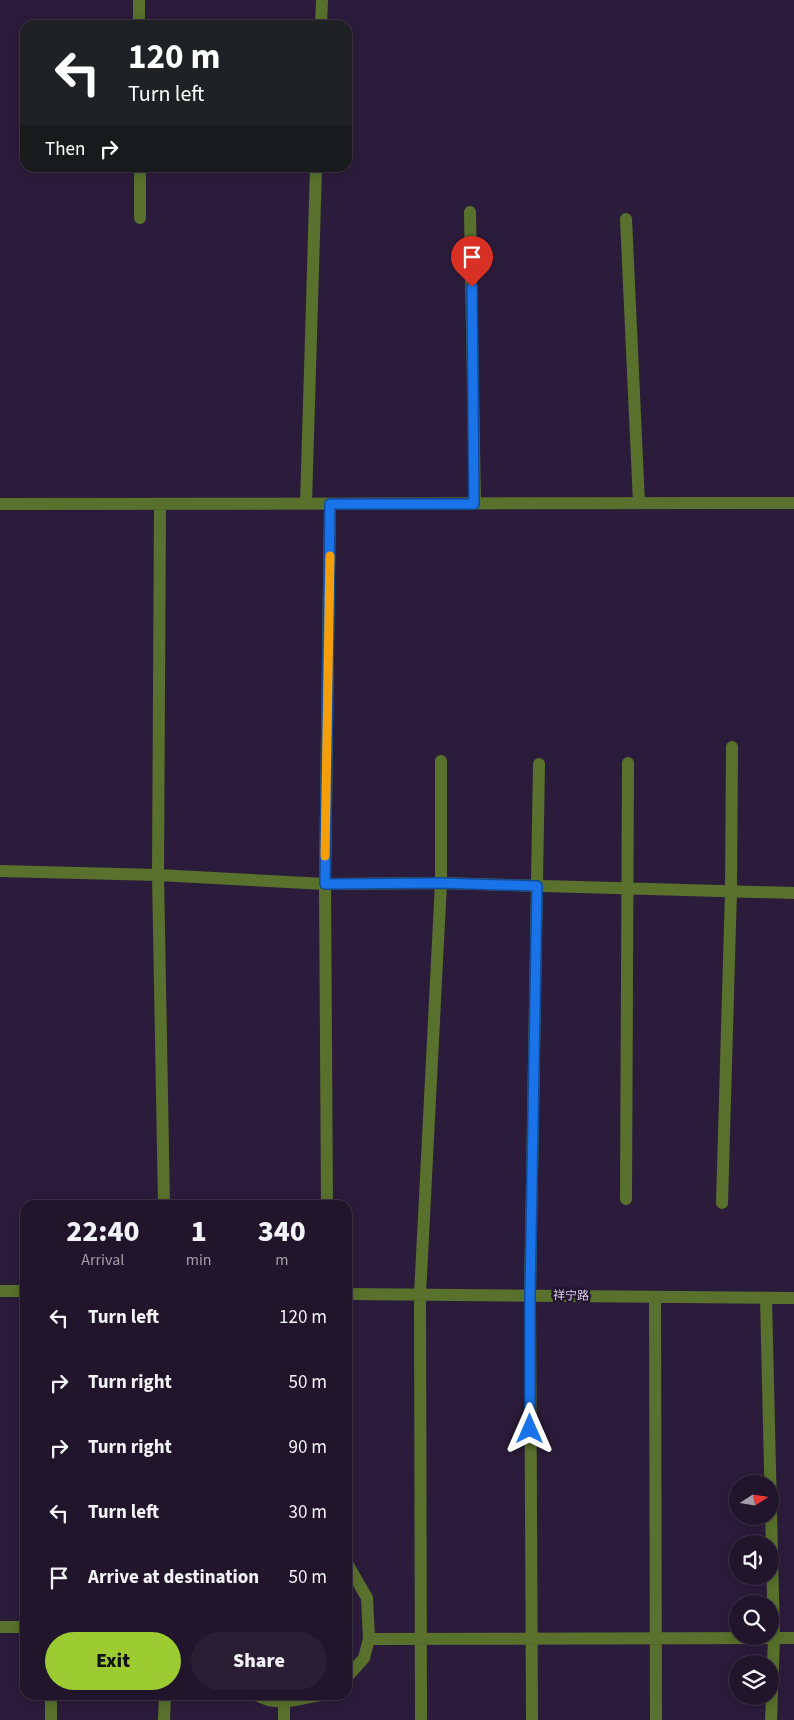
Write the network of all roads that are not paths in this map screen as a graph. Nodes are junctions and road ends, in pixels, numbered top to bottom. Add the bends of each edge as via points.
1 (139, 0) edge
2 (322, 0) edge
3 (139, 20) edge
4 (321, 20) edge
5 (140, 172) edge
6 (316, 172) edge
7 (470, 212) dead end
8 (140, 218) dead end
9 (626, 218) dead end
10 (639, 503) junction
11 (794, 503) edge
12 (0, 504) edge
13 (160, 504) junction
14 (306, 504) junction
15 (330, 504) junction
16 (474, 504) junction
17 (732, 747) dead end
18 (441, 761) dead end
19 (628, 763) dead end
20 (539, 764) dead end
21 (0, 870) edge
22 (158, 875) junction
23 (441, 883) junction
24 (325, 884) junction
25 (537, 886) junction
26 (627, 888) junction
27 (731, 891) junction
28 (794, 893) edge
29 (626, 1199) dead end
30 (164, 1200) edge
31 (327, 1200) edge
32 (722, 1203) dead end
33 (0, 1291) edge
34 (20, 1292) edge
35 (352, 1294) edge
36 (420, 1295) junction
37 (530, 1296) junction
38 (655, 1297) junction
39 (766, 1298) junction
40 (794, 1298) edge
41 (352, 1572) edge
42 (773, 1595) edge
43 (0, 1627) edge
44 (20, 1628) edge
45 (421, 1638) junction
46 (532, 1638) junction
47 (656, 1638) junction
48 (729, 1638) edge
49 (779, 1638) edge
50 (794, 1638) edge
51 (369, 1639) junction
52 (774, 1645) edge
53 (352, 1672) edge
54 (51, 1700) edge
55 (165, 1700) edge
56 (270, 1700) edge
57 (294, 1700) edge
58 (284, 1702) junction
59 (51, 1720) edge
60 (164, 1720) edge
61 (284, 1720) edge
62 (421, 1720) edge
63 (532, 1720) edge
64 (656, 1720) edge
65 (771, 1720) edge

1 - 3 street
2 - 4 street
5 - 8 street
6 - 14 street
7 - 16 street
9 - 10 street
10 - 11 street
10 - 16 street
12 - 13 street
13 - 14 street
13 - 22 street
14 - 15 street
15 - 16 street
15 - 24 street
17 - 27 street
18 - 23 street
19 - 26 street
20 - 25 street
21 - 22 street
22 - 24 street
22 - 30 street
23 - 24 street
23 - 25 street
23 - 36 street
24 - 31 street
25 - 26 street
25 - 37 street
26 - 27 street
26 - 29 street
27 - 28 street
27 - 32 street
33 - 34 street
35 - 36 street, 祥宁路
36 - 37 street, 祥宁路
36 - 45 street
37 - 38 street, 祥宁路
37 - 46 street
38 - 39 street, 祥宁路
38 - 47 street
39 - 40 street, 祥宁路
39 - 42 street
41 - 51 street via 367,1598
43 - 44 street
45 - 46 street
45 - 51 street
45 - 62 street
46 - 47 street
46 - 63 street
47 - 48 street
47 - 64 street
49 - 50 street
51 - 53 street via 364,1658
52 - 65 street
54 - 59 street
55 - 60 street
56 - 58 street
57 - 58 street
58 - 61 street

